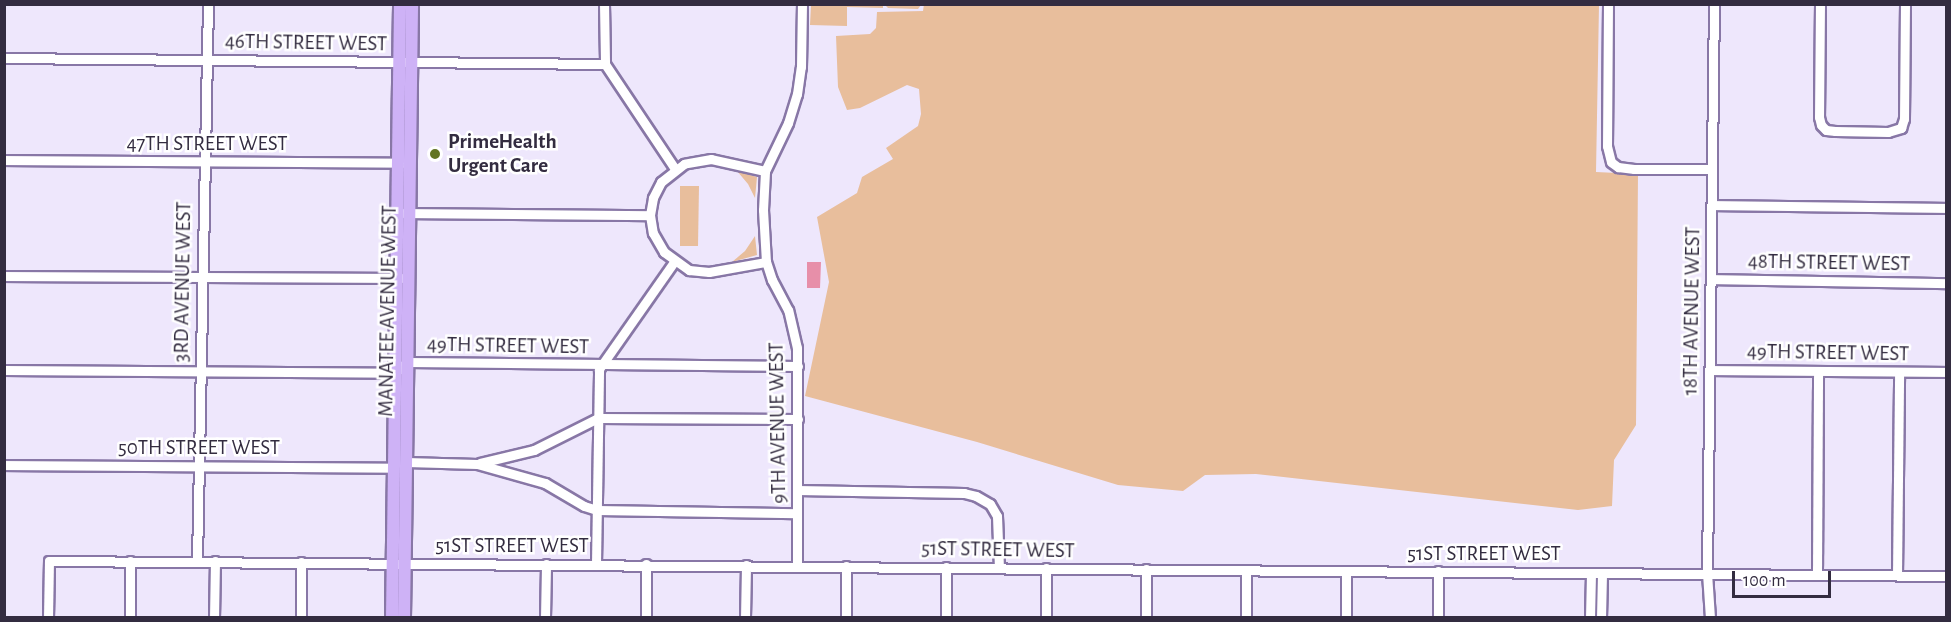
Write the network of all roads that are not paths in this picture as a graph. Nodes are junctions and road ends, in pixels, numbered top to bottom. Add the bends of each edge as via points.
1 (208, 4) edge
2 (400, 4) edge
3 (412, 4) edge
4 (604, 4) edge
5 (802, 4) edge
6 (1608, 4) edge
7 (1714, 4) edge
8 (1820, 4) edge
9 (1905, 4) edge
10 (5, 58) edge
11 (207, 60) junction
12 (405, 63) junction
13 (605, 64) junction
14 (4, 160) edge
15 (204, 162) junction
16 (404, 163) junction
17 (675, 169) junction
18 (1712, 169) junction
19 (765, 171) junction
20 (1712, 205) junction
21 (1947, 208) edge
22 (403, 213) junction
23 (650, 215) junction
24 (674, 262) junction
25 (766, 262) junction
26 (4, 276) edge
27 (201, 276) junction
28 (402, 278) junction
29 (1711, 279) junction
30 (1947, 283) edge
31 (407, 362) junction
32 (601, 365) junction
33 (798, 366) junction
34 (4, 370) edge
35 (1710, 370) junction
36 (199, 371) junction
37 (1818, 371) junction
38 (394, 372) junction
39 (1899, 372) junction
40 (1947, 372) edge
41 (598, 418) junction
42 (798, 419) junction
43 (516, 455) junction
44 (406, 462) junction
45 (477, 464) junction
46 (4, 465) edge
47 (198, 466) junction
48 (393, 468) junction
49 (515, 474) junction
50 (797, 490) junction
51 (597, 510) junction
52 (797, 513) junction
53 (130, 561) junction
54 (197, 561) junction
55 (215, 561) junction
56 (301, 562) junction
57 (399, 563) junction
58 (546, 564) junction
59 (596, 564) junction
60 (646, 564) junction
61 (746, 565) junction
62 (797, 566) junction
63 (846, 566) junction
64 (946, 567) junction
65 (999, 568) junction
66 (1046, 568) junction
67 (1146, 569) junction
68 (1246, 570) junction
69 (1346, 571) junction
70 (1438, 571) junction
71 (1591, 573) junction
72 (1602, 573) junction
73 (1707, 573) junction
74 (1817, 574) junction
75 (1897, 575) junction
76 (1947, 576) edge
77 (48, 618) edge
78 (130, 618) edge
79 (214, 618) edge
80 (301, 618) edge
81 (392, 618) edge
82 (404, 618) edge
83 (545, 618) edge
84 (646, 618) edge
85 (745, 618) edge
86 (846, 618) edge
87 (946, 618) edge
88 (1046, 618) edge
89 (1146, 618) edge
90 (1246, 618) edge
91 (1346, 618) edge
92 (1438, 618) edge
93 (1590, 618) edge
94 (1601, 618) edge
95 (1710, 618) edge

1 - 11 street, 3RD AVENUE WEST
2 - 12 main road, MANATEE AVENUE WEST
3 - 12 main road, MANATEE AVENUE WEST
4 - 13 street
5 - 19 street, 9TH AVENUE WEST via 801,67 795,104
6 - 18 street via 1608,157 1614,165 1634,169
7 - 18 street, 18TH AVENUE WEST
8 - 9 street via 1819,117 1823,128 1835,131 1899,130 1903,126
10 - 11 street, 46TH STREET WEST
11 - 12 street, 46TH STREET WEST
11 - 15 street, 3RD AVENUE WEST
12 - 13 street, 46TH STREET WEST
12 - 16 main road, MANATEE AVENUE WEST
13 - 17 street
14 - 15 street, 47TH STREET WEST
15 - 16 street, 47TH STREET WEST
15 - 27 street, 3RD AVENUE WEST
16 - 22 main road, MANATEE AVENUE WEST
17 - 19 street via 693,160 711,159
17 - 23 street via 656,190
18 - 20 street, 18TH AVENUE WEST
19 - 25 street, 9TH AVENUE WEST
20 - 21 street
20 - 29 street, 18TH AVENUE WEST
22 - 23 street
22 - 28 main road, MANATEE AVENUE WEST
23 - 24 street via 657,243
24 - 25 street via 689,270 709,272
24 - 32 street
25 - 33 street, 9TH AVENUE WEST via 788,310
26 - 27 street
27 - 28 street
27 - 36 street, 3RD AVENUE WEST
28 - 31 main road, MANATEE AVENUE WEST
28 - 38 main road, MANATEE AVENUE WEST
29 - 30 street, 48TH STREET WEST
29 - 35 street, 18TH AVENUE WEST
31 - 32 street, 49TH STREET WEST
31 - 38 street, 49TH STREET WEST
31 - 44 main road, MANATEE AVENUE WEST
32 - 33 street, 49TH STREET WEST
32 - 41 street
33 - 42 street, 9TH AVENUE WEST
34 - 36 street
35 - 37 street, 49TH STREET WEST
35 - 73 street, 18TH AVENUE WEST
36 - 38 street
36 - 47 street, 3RD AVENUE WEST
37 - 39 street, 49TH STREET WEST
37 - 74 street
38 - 48 main road, MANATEE AVENUE WEST
39 - 40 street, 49TH STREET WEST
39 - 75 street
41 - 42 street
41 - 43 street via 544,446
41 - 51 street
42 - 50 street, 9TH AVENUE WEST
43 - 45 street
43 - 49 street
44 - 45 street
44 - 57 main road, MANATEE AVENUE WEST
45 - 49 street
46 - 47 street, 50TH STREET WEST
47 - 48 street, 50TH STREET WEST
47 - 54 street, 3RD AVENUE WEST
48 - 57 main road, MANATEE AVENUE WEST
49 - 51 street via 545,483
50 - 52 street, 9TH AVENUE WEST
50 - 65 street via 976,496 990,504 997,516
51 - 52 street
51 - 59 street
52 - 62 street, 9TH AVENUE WEST
53 - 54 street, 51ST STREET WEST
53 - 77 street, 51ST STREET WEST via 49,561
53 - 78 street
54 - 55 street, 51ST STREET WEST
55 - 56 street, 51ST STREET WEST
55 - 79 street
56 - 57 street, 51ST STREET WEST
56 - 80 street
57 - 58 street, 51ST STREET WEST
57 - 81 main road, MANATEE AVENUE WEST
57 - 82 main road, MANATEE AVENUE WEST
58 - 59 street, 51ST STREET WEST
58 - 83 street
59 - 60 street, 51ST STREET WEST
60 - 61 street, 51ST STREET WEST
60 - 84 street
61 - 62 street, 51ST STREET WEST
61 - 85 street
62 - 63 street, 51ST STREET WEST
63 - 64 street, 51ST STREET WEST
63 - 86 street
64 - 65 street, 51ST STREET WEST
64 - 87 street
65 - 66 street, 51ST STREET WEST
66 - 67 street, 51ST STREET WEST
66 - 88 street
67 - 68 street, 51ST STREET WEST
67 - 89 street
68 - 69 street, 51ST STREET WEST
68 - 90 street
69 - 70 street, 51ST STREET WEST
69 - 91 street
70 - 71 street, 51ST STREET WEST
70 - 92 street
71 - 72 street, 51ST STREET WEST
71 - 93 street
72 - 73 street, 51ST STREET WEST
72 - 94 street
73 - 74 street, 51ST STREET WEST
73 - 95 street, 18TH AVENUE WEST
74 - 75 street, 51ST STREET WEST
75 - 76 street, 51ST STREET WEST

